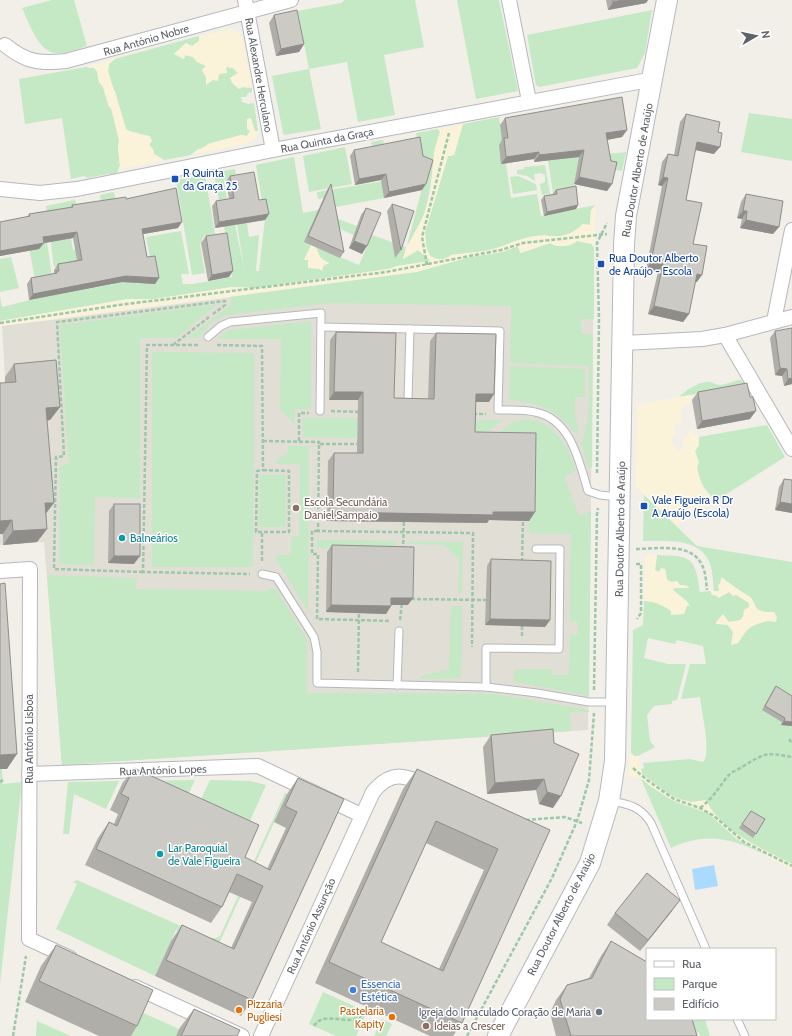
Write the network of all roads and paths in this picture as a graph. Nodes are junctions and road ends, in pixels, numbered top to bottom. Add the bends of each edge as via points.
1 (291, 0) edge
2 (509, 0) edge
3 (667, 0) edge
4 (246, 6) edge
5 (5, 45) dead end
6 (654, 78) junction
7 (529, 101) junction
8 (448, 117) junction
9 (273, 150) junction
10 (0, 189) edge
11 (792, 230) edge
12 (625, 231) junction
13 (427, 265) junction
14 (792, 317) edge
15 (599, 319) dead end
16 (774, 321) junction
17 (0, 323) edge
18 (321, 327) junction
19 (410, 329) junction
20 (725, 335) junction
21 (208, 338) dead end
22 (624, 344) junction
23 (172, 345) junction
24 (203, 345) dead end
25 (211, 345) dead end
26 (408, 400) edge
27 (320, 411) dead end
28 (304, 413) dead end
29 (262, 441) junction
30 (299, 441) junction
31 (319, 444) junction
32 (364, 444) edge
33 (792, 449) edge
34 (262, 470) junction
35 (597, 477) dead end
36 (620, 497) junction
37 (600, 502) dead end
38 (404, 517) edge
39 (523, 518) edge
40 (318, 531) junction
41 (262, 532) junction
42 (403, 532) junction
43 (536, 549) dead end
44 (619, 549) junction
45 (403, 556) edge
46 (522, 566) edge
47 (0, 571) edge
48 (143, 572) junction
49 (262, 574) junction
50 (707, 590) dead end
51 (402, 599) edge
52 (410, 599) edge
53 (472, 600) junction
54 (486, 600) dead end
55 (359, 613) edge
56 (359, 621) junction
57 (400, 621) junction
58 (399, 631) joint
59 (486, 648) junction
60 (358, 684) junction
61 (397, 685) junction
62 (486, 687) junction
63 (594, 695) dead end
64 (617, 702) junction
65 (594, 708) dead end
66 (788, 739) dead end
67 (792, 743) edge
68 (792, 757) edge
69 (616, 761) junction
70 (29, 774) junction
71 (442, 792) edge
72 (609, 801) junction
73 (700, 808) junction
74 (362, 815) junction
75 (520, 820) edge
76 (577, 821) junction
77 (792, 866) edge
78 (29, 939) junction
79 (706, 948) edge
80 (85, 965) edge
81 (121, 981) edge
82 (366, 1010) dead end
83 (737, 1020) edge
84 (314, 1026) dead end
85 (13, 1036) edge
86 (242, 1036) edge
87 (261, 1036) edge
88 (467, 1036) edge
89 (498, 1036) edge
90 (745, 1036) edge

1 - 4 street, Rua António Nobre
2 - 7 street
3 - 6 main road, Rua Doutor Alberto de Araújo
4 - 5 street, Rua António Nobre via 66,61 33,61 18,56
4 - 9 street, Rua Alexandre Herculano
6 - 7 street, Rua Quinta da Graça
6 - 12 main road, Rua Doutor Alberto de Araújo via 633,176
7 - 8 street, Rua Quinta da Graça
8 - 9 street, Rua Quinta da Graça
8 - 13 path via 448,139 422,237
9 - 10 street, Rua Quinta da Graça via 77,189 40,193
11 - 16 street
12 - 13 path via 523,243
12 - 22 main road, Rua Doutor Alberto de Araújo
13 - 17 path
14 - 16 street
15 - 35 path
16 - 20 street
18 - 19 lane
18 - 21 lane via 321,313 230,322 221,326
18 - 27 lane
19 - 26 lane
19 - 36 lane via 500,331 498,410 522,410 548,416 568,436 577,453 588,491
20 - 22 street
20 - 33 street
22 - 36 main road, Rua Doutor Alberto de Araújo
23 - 24 path
23 - 48 path via 147,345
23 - 48 path via 225,305 225,301 57,322 64,456 56,457 54,569
25 - 29 path via 262,346
28 - 30 path via 299,413
29 - 30 path
29 - 34 path
30 - 31 path
31 - 32 path
31 - 40 path
34 - 41 path via 257,471 256,532
34 - 41 path via 289,471 289,532
36 - 44 main road, Rua Doutor Alberto de Araújo
37 - 63 path via 596,514
38 - 42 path
39 - 46 path
40 - 42 path
40 - 56 path via 312,531 312,554 318,554 317,619
41 - 49 path
42 - 45 path
42 - 53 path via 473,533
43 - 59 lane via 560,549 559,649
44 - 50 path via 677,548 688,551 696,556 702,565
44 - 64 main road, Rua Doutor Alberto de Araújo
47 - 70 street, Rua António Lisboa via 30,569
48 - 49 path
49 - 60 lane via 276,577 314,637 317,652 317,683
51 - 57 path
52 - 53 path
53 - 54 path
53 - 59 path via 472,648
55 - 56 path
56 - 57 path
56 - 60 path
57 - 58 path
58 - 61 lane
59 - 62 lane
60 - 61 lane
61 - 62 lane
62 - 64 lane via 537,692 589,702
64 - 69 main road, Rua Doutor Alberto de Araújo
65 - 76 path via 589,780
66 - 67 path
68 - 73 path via 762,754 751,760 728,776 718,791
69 - 72 main road, Rua Doutor Alberto de Araújo
69 - 73 path via 633,768 674,799
70 - 74 street, Rua António Lopes via 258,766
70 - 78 street, Rua António Lisboa
71 - 74 street, Rua António Assunção via 413,779 394,777 380,783
72 - 79 lane via 630,804 645,813
72 - 89 main road, Rua Doutor Alberto de Araújo via 590,863
73 - 77 path via 714,816 744,842
74 - 87 street, Rua António Assunção
75 - 76 path via 556,816
76 - 88 path via 552,878
78 - 80 street
78 - 85 path
81 - 86 street
82 - 84 path via 363,1016 355,1020 326,1019
83 - 90 lane

